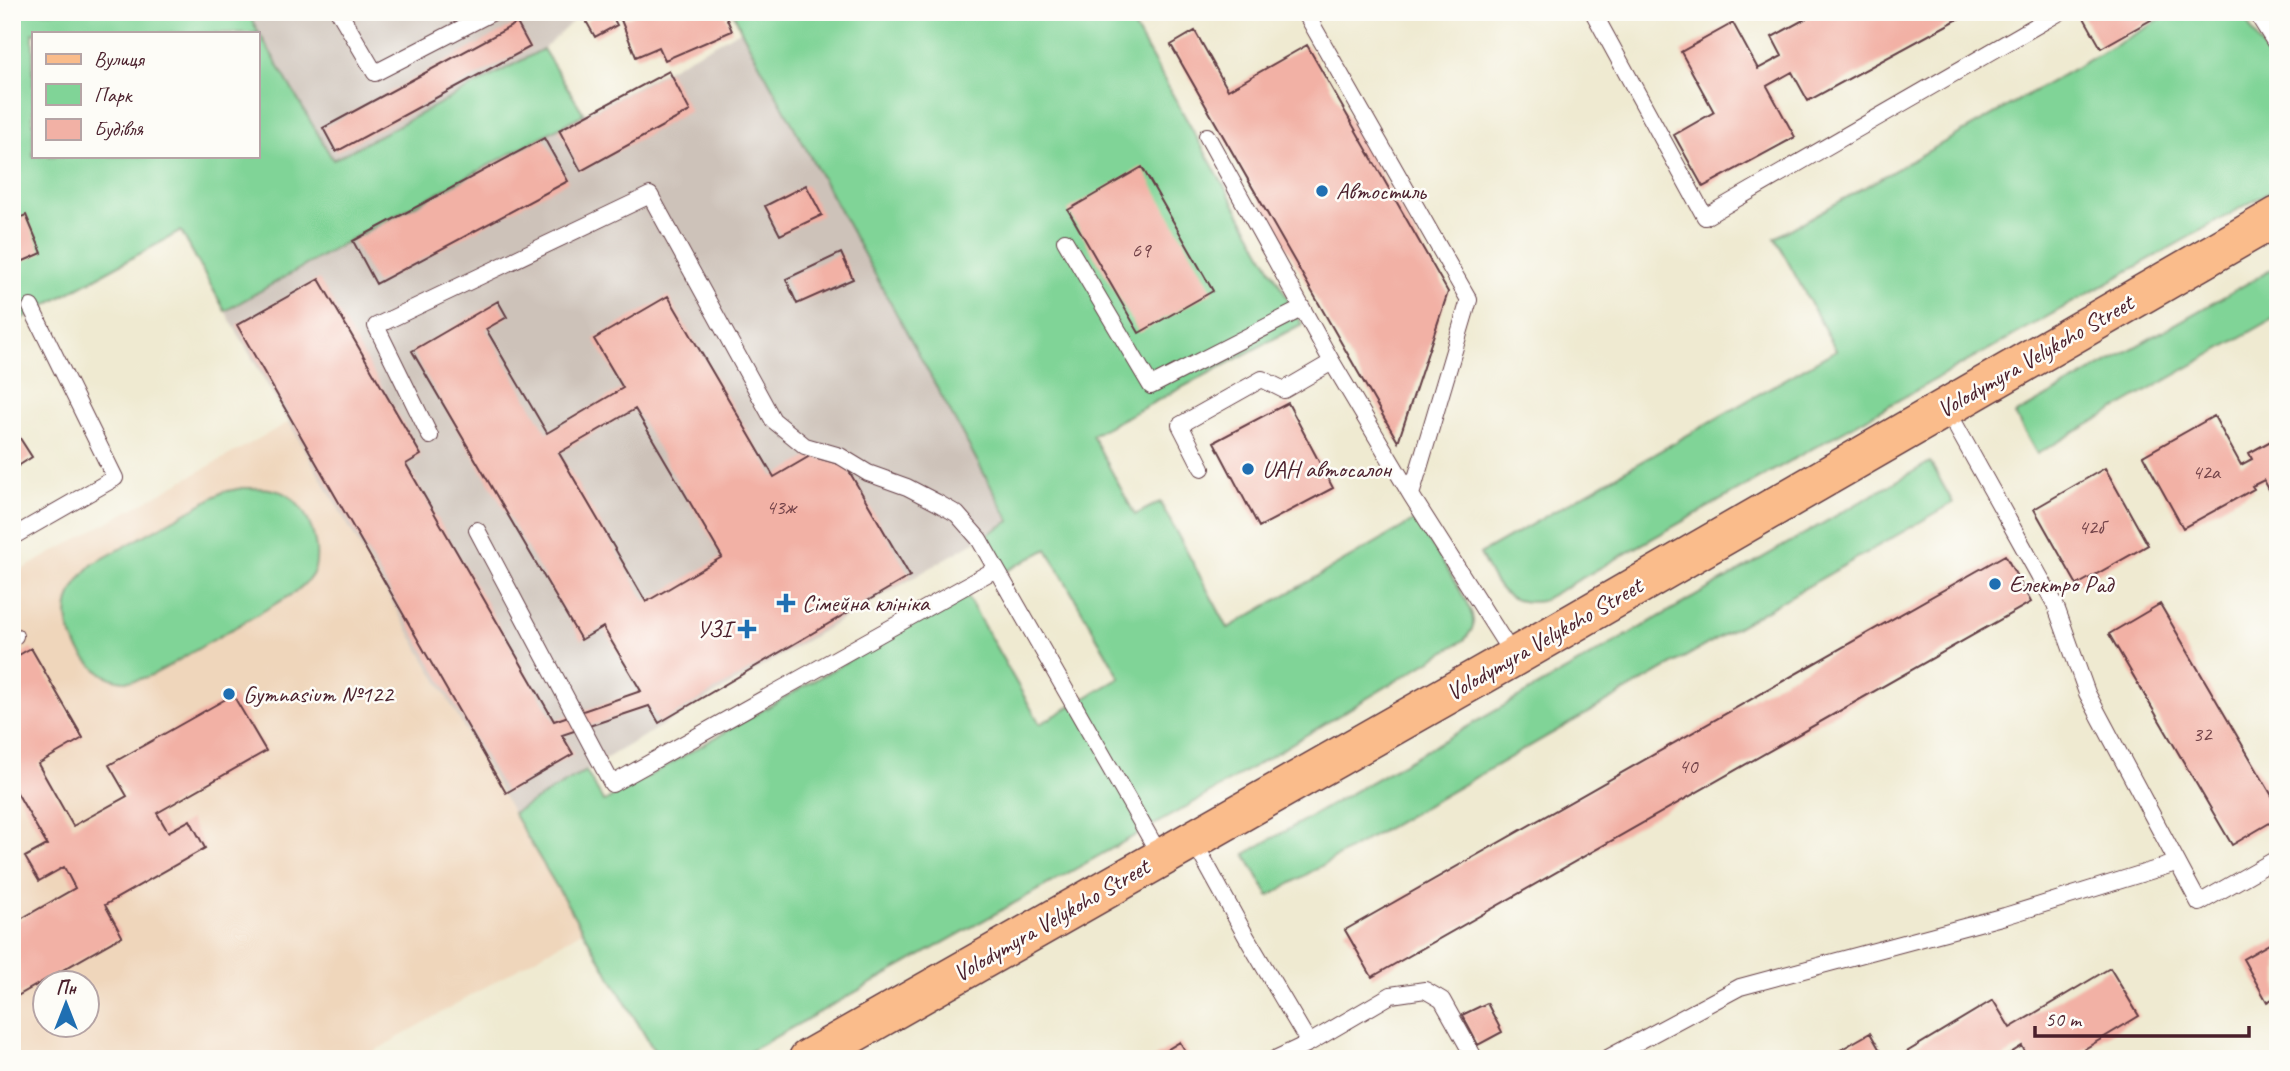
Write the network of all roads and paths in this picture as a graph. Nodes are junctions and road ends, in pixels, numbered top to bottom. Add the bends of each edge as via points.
1 (339, 12) edge
2 (494, 12) edge
3 (1305, 12) edge
4 (1593, 12) edge
5 (2060, 12) edge
6 (2256, 12) edge
7 (2278, 47) edge
8 (1207, 136) dead end
9 (2278, 216) edge
10 (1065, 241) dead end
11 (32, 307) dead end
12 (1301, 309) junction
13 (1332, 362) junction
14 (1946, 408) junction
15 (430, 436) dead end
16 (1202, 468) dead end
17 (1411, 495) junction
18 (477, 530) dead end
19 (12, 537) edge
20 (996, 569) junction
21 (1514, 657) junction
22 (1177, 848) junction
23 (2278, 858) edge
24 (2176, 863) junction
25 (1309, 1043) junction
26 (808, 1059) edge
27 (1275, 1059) edge
28 (1475, 1059) edge
29 (1606, 1059) edge

1 - 2 lane via 375,73
3 - 17 lane via 1469,300
4 - 5 lane via 1705,217
6 - 7 lane
8 - 12 lane
9 - 14 main road, Volodymyra Velykoho Street
10 - 12 lane via 1151,386
11 - 19 lane via 116,478
12 - 13 lane
13 - 16 lane via 1284,390 1262,379 1180,425
13 - 17 lane
14 - 21 main road, Volodymyra Velykoho Street
14 - 24 lane via 2055,604 2087,693
15 - 20 lane via 376,326 650,195 772,420 805,446 840,456 957,514
17 - 21 lane
18 - 20 lane via 612,784
20 - 22 lane
21 - 22 main road, Volodymyra Velykoho Street
22 - 25 lane via 1247,939
22 - 26 main road, Volodymyra Velykoho Street
23 - 24 lane via 2199,903
24 - 29 lane via 2005,916 1740,987
25 - 27 lane
25 - 28 lane via 1391,995 1424,990 1442,1000

